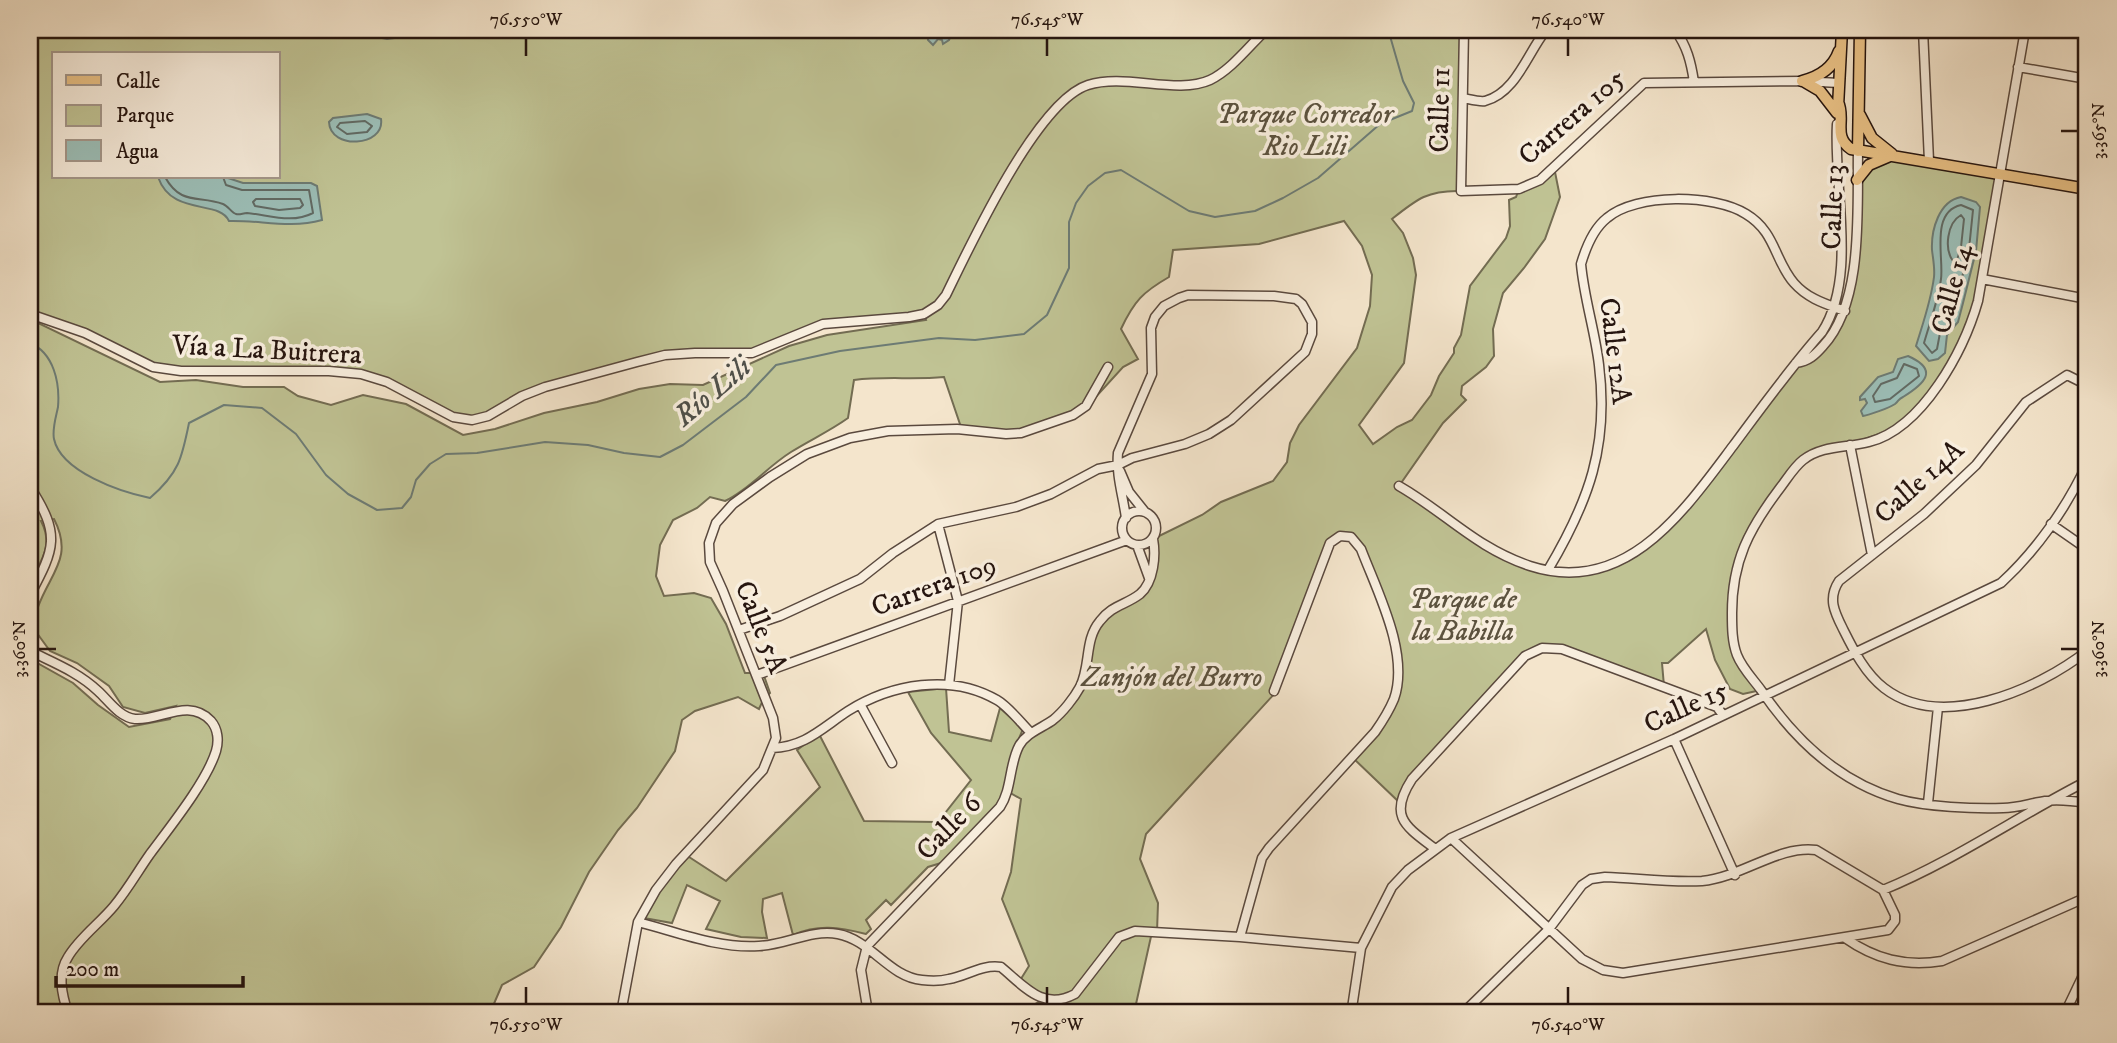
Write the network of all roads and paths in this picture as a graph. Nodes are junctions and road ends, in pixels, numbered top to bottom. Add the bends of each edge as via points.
1 (1266, 30) edge
2 (1464, 30) edge
3 (1546, 30) edge
4 (1675, 30) edge
5 (1842, 30) edge
6 (1860, 30) edge
7 (1923, 30) edge
8 (2025, 30) edge
9 (1841, 44) junction
10 (2018, 67) junction
11 (2087, 79) edge
12 (1802, 81) junction
13 (1694, 82) junction
14 (1839, 83) junction
15 (1858, 91) junction
16 (1462, 98) junction
17 (1838, 102) junction
18 (1859, 111) junction
19 (1837, 114) junction
20 (1858, 151) junction
21 (1895, 156) junction
22 (1929, 162) junction
23 (2001, 174) junction
24 (1857, 180) junction
25 (2087, 189) edge
26 (1461, 191) joint
27 (1982, 279) junction
28 (2087, 299) edge
29 (1835, 307) junction
30 (1845, 311) junction
31 (30, 314) edge
32 (1796, 363) junction
33 (1108, 367) dead end
34 (2087, 385) edge
35 (1850, 445) junction
36 (2087, 464) edge
37 (1118, 465) junction
38 (1399, 486) dead end
39 (30, 487) edge
40 (1145, 512) junction
41 (1126, 518) junction
42 (938, 524) junction
43 (2051, 524) junction
44 (1153, 539) junction
45 (1127, 540) junction
46 (1137, 545) junction
47 (2087, 550) edge
48 (1872, 555) junction
49 (1548, 570) junction
50 (1149, 578) junction
51 (30, 595) edge
52 (958, 601) junction
53 (739, 630) junction
54 (30, 651) edge
55 (2087, 651) edge
56 (1855, 654) junction
57 (757, 675) junction
58 (949, 685) junction
59 (1274, 691) dead end
60 (1764, 695) junction
61 (860, 704) junction
62 (1938, 707) junction
63 (1724, 715) junction
64 (1031, 733) junction
65 (1674, 738) junction
66 (772, 748) junction
67 (892, 763) dead end
68 (2087, 781) edge
69 (2048, 801) junction
70 (1928, 803) junction
71 (2087, 803) edge
72 (1451, 838) junction
73 (1434, 848) junction
74 (1735, 874) junction
75 (1883, 890) junction
76 (2087, 897) edge
77 (638, 922) junction
78 (1549, 929) junction
79 (1240, 937) junction
80 (1845, 938) junction
81 (867, 947) junction
82 (1361, 948) junction
83 (2087, 967) edge
84 (1352, 1008) junction
85 (68, 1013) edge
86 (621, 1013) edge
87 (868, 1013) edge
88 (1343, 1013) edge
89 (1403, 1013) edge
90 (1463, 1013) edge
91 (2065, 1013) edge

1 - 31 street, Vía a La Buitrera via 1230,65 1200,83 1104,81 1071,94 1028,145 996,196 946,295 925,313 823,324 752,353 665,355 533,391 477,419 453,417 361,374 153,367 85,333
2 - 16 street, Calle 11
3 - 16 street via 1503,90 1484,101
4 - 13 street via 1691,59
5 - 9 main road, Calle 13
6 - 15 main road, Calle 13
7 - 22 street
8 - 10 street, Calle 14
9 - 12 main road via 1826,70
9 - 14 main road, Calle 13
10 - 11 street
10 - 23 street, Calle 14
12 - 13 street, Carrera 105
12 - 14 street, Carrera 105
12 - 19 main road via 1828,98
13 - 26 street, Carrera 105 via 1644,83 1541,180 1508,191
14 - 15 main road
14 - 17 main road, Calle 13
15 - 18 main road, Calle 13
16 - 26 street, Calle 11
17 - 19 main road, Calle 13
17 - 20 main road via 1841,139
18 - 20 main road, Calle 13
18 - 21 main road via 1872,138
19 - 29 street, Calle 13 via 1840,280
20 - 21 main road
20 - 24 street, Calle 13
21 - 22 main road
21 - 24 main road via 1877,160
22 - 23 main road
23 - 25 main road
23 - 27 street, Calle 14
24 - 30 street, Calle 13 via 1852,287
27 - 28 street
27 - 35 street, Calle 14 via 1966,337 1940,381 1902,426 1877,439
29 - 30 street
29 - 32 street, Calle 13 via 1822,332
29 - 49 street, Calle 12A via 1796,285 1769,235 1731,207 1697,200 1660,201 1637,204 1606,218 1590,240 1581,264 1599,363 1599,443 1580,512
30 - 32 street, Calle 13 via 1818,352
32 - 49 street, Calle 13 via 1670,525 1620,561 1589,572
33 - 53 street, Calle 5A via 1086,406 1021,433 888,431 850,438 807,454 770,477 733,504 716,523 709,542 710,562
34 - 48 street, Calle 14A via 2067,374 2026,402 1976,465
35 - 48 street
35 - 60 street, Calle 14 via 1820,450 1804,460 1757,519 1738,561 1731,607 1734,646
36 - 43 street, Calle 15
37 - 37 street via 1185,444 1231,420 1304,352 1312,322 1302,304 1274,296 1188,295 1164,306 1152,328 1152,374 1120,444
37 - 40 street via 1129,492
37 - 41 street
37 - 42 street via 1098,469 1016,507
38 - 49 street via 1496,552
39 - 51 street via 50,526 51,547
40 - 41 street
40 - 44 street via 1156,523
41 - 45 street via 1122,529
42 - 52 street
42 - 53 street via 860,579
43 - 47 street
43 - 56 street, Calle 15 via 2001,583
44 - 46 street
44 - 50 street via 1155,559
45 - 46 street
45 - 52 street, Carrera 109
46 - 50 street
48 - 56 street, Calle 14A via 1833,589 1833,610
50 - 64 street, Calle 6 via 1139,594 1116,605 1099,622 1089,641 1081,684 1072,699 1054,719
52 - 57 street, Carrera 109
52 - 58 street
53 - 57 street, Calle 5A
54 - 85 street via 77,674 128,717 146,718 175,710 199,713 211,720 217,731 218,742 207,771 115,905 67,957 61,987
55 - 62 street via 2034,685 1989,700
56 - 60 street, Calle 15
56 - 62 street, Calle 14A via 1896,696
57 - 66 street, Calle 5A via 773,718 776,738
58 - 61 street via 912,686
58 - 64 street via 970,688 998,701
59 - 79 street via 1329,543 1340,536 1351,537 1361,549 1395,642 1395,696 1375,732 1262,858
60 - 63 street, Calle 15
60 - 70 street via 1798,738 1850,779 1902,801
61 - 66 street via 801,743
61 - 67 street
62 - 70 street
63 - 65 street, Calle 15
63 - 73 street via 1717,707 1562,649 1542,648 1525,656 1404,790 1401,818
64 - 81 street, Calle 6 via 1014,757 1000,807
65 - 72 street, Calle 15
65 - 74 street
66 - 77 street via 763,770 676,864
68 - 69 street
69 - 70 street via 2006,808
69 - 71 street
69 - 75 street
72 - 73 street, Calle 15
72 - 78 street
73 - 82 street, Calle 15 via 1392,887
74 - 75 street via 1793,850 1816,850
74 - 78 street via 1702,881 1591,879
75 - 80 street via 1895,915 1892,926
76 - 80 street via 1942,961 1919,965 1898,963
77 - 81 street via 744,947 775,945 819,933 842,935
77 - 86 street
78 - 80 street via 1582,960 1623,973
78 - 90 street
79 - 81 street via 1127,933 1075,994 1053,1001 1036,996 1001,967 949,979 918,980 892,968
79 - 82 street
81 - 87 street via 861,970
82 - 84 street, Calle 15
83 - 91 street
84 - 88 street
84 - 89 street

